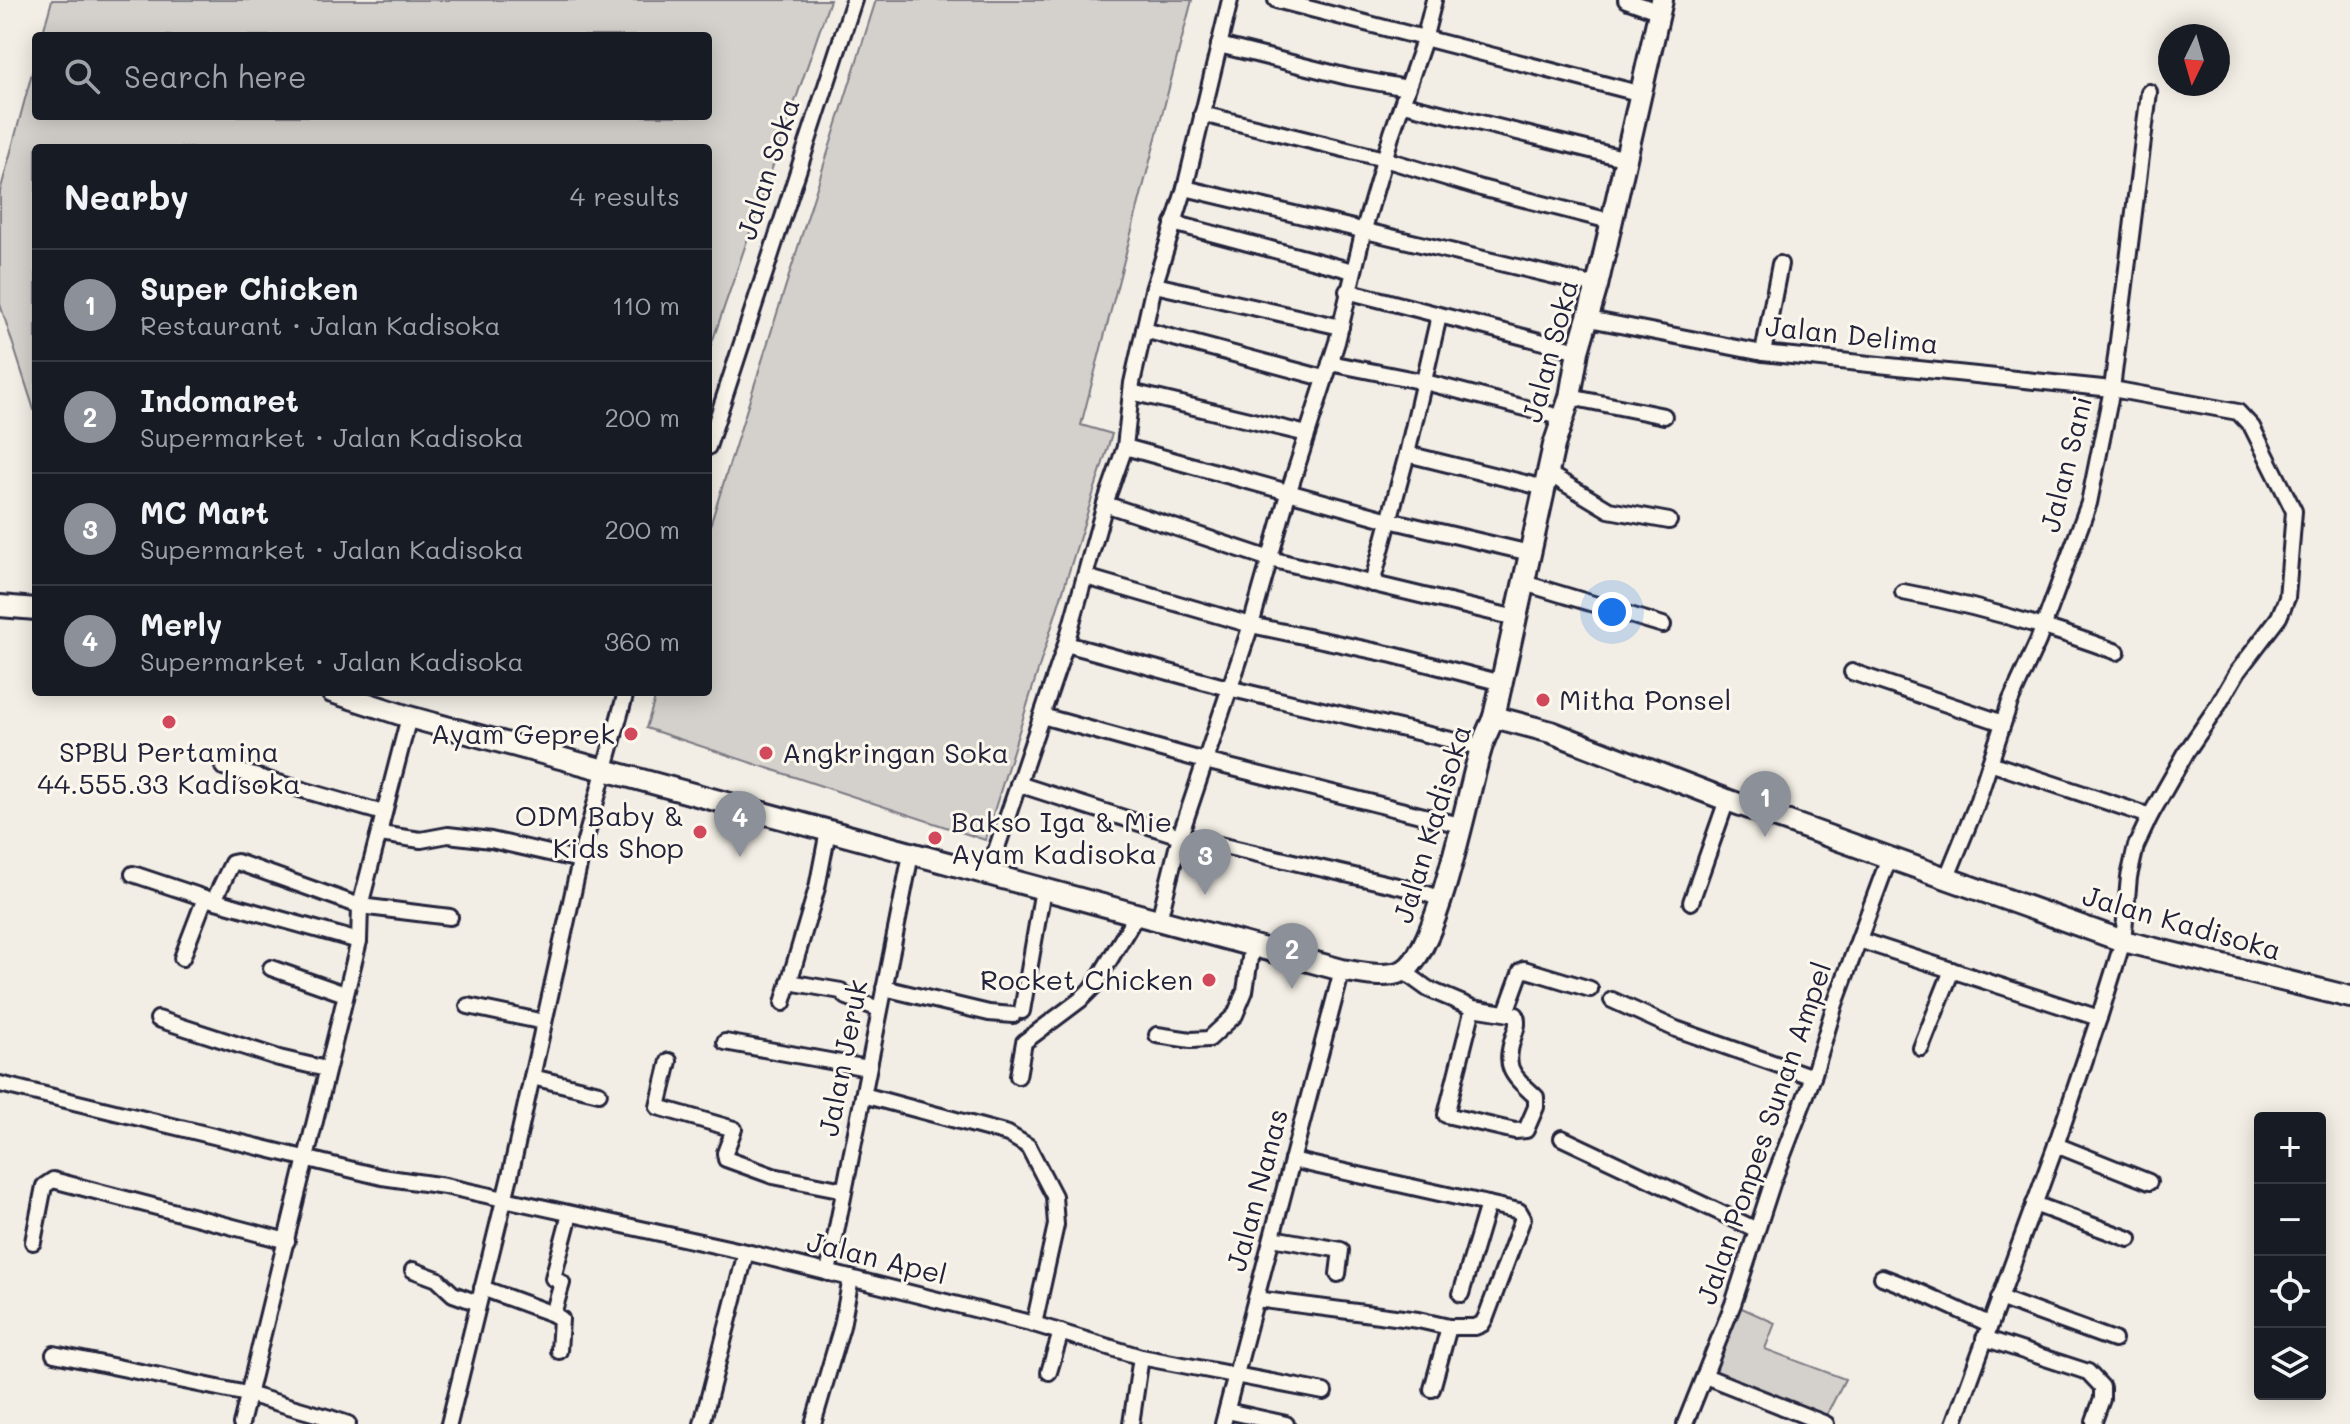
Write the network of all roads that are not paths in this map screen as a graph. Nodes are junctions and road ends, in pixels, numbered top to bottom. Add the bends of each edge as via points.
1 (854, 0) edge
2 (1230, 0) edge
3 (1276, 0) edge
4 (1434, 0) edge
5 (1626, 0) edge
6 (1661, 6) edge
7 (1424, 40) junction
8 (1219, 45) junction
9 (1407, 88) junction
10 (2149, 92) dead end
11 (1642, 94) junction
12 (1404, 104) junction
13 (1202, 114) junction
14 (1384, 159) junction
15 (1627, 159) junction
16 (1185, 188) junction
17 (1610, 221) junction
18 (1173, 223) junction
19 (1364, 229) junction
20 (1780, 264) dead end
21 (1353, 271) junction
22 (1155, 285) junction
23 (1597, 286) junction
24 (1347, 291) junction
25 (1439, 316) junction
26 (1589, 319) junction
27 (1341, 327) junction
28 (1144, 330) junction
29 (1578, 351) junction
30 (1763, 353) junction
31 (1330, 363) junction
32 (1324, 378) junction
33 (1425, 382) junction
34 (2112, 389) junction
35 (1131, 392) junction
36 (1570, 397) junction
37 (1664, 416) dead end
38 (1564, 418) junction
39 (1307, 434) junction
40 (712, 435) edge
41 (1125, 447) junction
42 (1407, 454) junction
43 (1547, 481) junction
44 (1288, 494) junction
45 (1105, 504) junction
46 (1389, 520) junction
47 (1669, 521) dead end
48 (1530, 553) junction
49 (1270, 559) junction
50 (1086, 577) junction
51 (1524, 583) junction
52 (1372, 584) junction
53 (1903, 592) dead end
54 (0, 606) edge
55 (32, 609) edge
56 (1516, 618) junction
57 (1251, 625) junction
58 (1663, 625) dead end
59 (2044, 625) junction
60 (1066, 644) junction
61 (2117, 652) dead end
62 (1852, 672) dead end
63 (1502, 683) junction
64 (1228, 688) junction
65 (344, 696) edge
66 (625, 696) edge
67 (1042, 716) junction
68 (409, 717) junction
69 (1494, 717) junction
70 (2003, 723) junction
71 (1481, 747) junction
72 (1205, 761) junction
73 (1990, 763) junction
74 (223, 767) dead end
75 (603, 768) junction
76 (1018, 784) junction
77 (1727, 800) junction
78 (383, 813) junction
79 (2150, 816) junction
80 (1460, 825) junction
81 (828, 831) junction
82 (380, 834) junction
83 (1180, 836) junction
84 (911, 854) junction
85 (1889, 858) junction
86 (580, 860) junction
87 (133, 874) dead end
88 (988, 874) junction
89 (1947, 877) junction
90 (1043, 889) junction
91 (210, 899) junction
92 (1442, 899) junction
93 (1691, 902) dead end
94 (360, 906) junction
95 (1137, 914) junction
96 (450, 917) dead end
97 (1159, 920) junction
98 (1859, 940) junction
99 (359, 941) junction
100 (2123, 941) junction
101 (1252, 945) junction
102 (182, 958) dead end
103 (271, 968) dead end
104 (1342, 970) junction
105 (1952, 970) junction
106 (1403, 971) junction
107 (789, 982) junction
108 (884, 988) junction
109 (1590, 989) dead end
110 (345, 994) junction
111 (2350, 997) edge
112 (1612, 1000) dead end
113 (783, 1003) dead end
114 (468, 1006) dead end
115 (1473, 1008) junction
116 (879, 1009) junction
117 (1506, 1012) junction
118 (2099, 1018) junction
119 (158, 1019) dead end
120 (544, 1022) junction
121 (1157, 1035) dead end
122 (725, 1042) dead end
123 (1921, 1048) dead end
124 (669, 1061) dead end
125 (868, 1068) junction
126 (326, 1069) junction
127 (1018, 1076) dead end
128 (532, 1077) junction
129 (1813, 1077) junction
130 (0, 1084) edge
131 (599, 1093) dead end
132 (863, 1095) junction
133 (1562, 1138) dead end
134 (2056, 1145) junction
135 (306, 1157) junction
136 (1292, 1160) junction
137 (2149, 1182) dead end
138 (844, 1190) junction
139 (504, 1199) junction
140 (1488, 1204) junction
141 (2034, 1204) junction
142 (570, 1214) junction
143 (1757, 1230) junction
144 (1272, 1238) junction
145 (2129, 1239) dead end
146 (287, 1241) junction
147 (33, 1242) dead end
148 (746, 1252) junction
149 (413, 1270) dead end
150 (828, 1273) junction
151 (1338, 1274) dead end
152 (1882, 1277) dead end
153 (851, 1278) junction
154 (1461, 1294) dead end
155 (480, 1295) junction
156 (1999, 1298) junction
157 (1256, 1299) junction
158 (553, 1314) junction
159 (1034, 1324) junction
160 (1449, 1327) junction
161 (1987, 1331) junction
162 (1061, 1332) junction
163 (2114, 1340) dead end
164 (559, 1351) dead end
165 (54, 1354) dead end
166 (1141, 1357) junction
167 (1049, 1372) dead end
168 (1236, 1376) junction
169 (1705, 1376) junction
170 (1432, 1389) dead end
171 (1324, 1392) dead end
172 (247, 1394) junction
173 (1225, 1418) edge
174 (330, 1421) edge
175 (2094, 1421) dead end
176 (241, 1424) edge
177 (348, 1424) edge
178 (449, 1424) edge
179 (702, 1424) edge
180 (813, 1424) edge
181 (1131, 1424) edge
182 (1286, 1424) edge
183 (1685, 1424) edge
184 (1826, 1424) edge
185 (1954, 1424) edge

1 - 40 street, Jalan Soka
2 - 8 street
3 - 7 street
4 - 7 street
5 - 6 street
6 - 11 street, Jalan Soka
7 - 9 street
7 - 11 street
8 - 9 street
8 - 13 street
9 - 12 street
10 - 34 street, Jalan Sani
11 - 15 street, Jalan Soka
12 - 14 street
12 - 15 street
13 - 14 street
13 - 16 street
14 - 17 street
14 - 19 street
15 - 17 street, Jalan Soka
16 - 18 street
16 - 19 street
17 - 23 street, Jalan Soka
18 - 21 street
18 - 22 street
19 - 21 street
19 - 23 street
20 - 30 street
21 - 24 street
22 - 27 street
22 - 28 street
23 - 26 street, Jalan Soka
24 - 25 street
24 - 27 street
25 - 29 street
25 - 33 street
26 - 29 street, Jalan Soka
26 - 30 street, Jalan Delima
27 - 31 street
28 - 32 street
28 - 35 street
29 - 36 street, Jalan Soka
30 - 34 street, Jalan Delima
31 - 32 street
31 - 33 street
32 - 39 street
33 - 38 street
33 - 42 street
34 - 59 street, Jalan Sani via 2089,503
34 - 79 street, Jalan Delima via 2238,412 2252,427 2295,518 2287,598 2279,617 2238,671
35 - 39 street
35 - 41 street
36 - 37 street
36 - 38 street, Jalan Soka
38 - 43 street, Jalan Soka
39 - 44 street
41 - 44 street
41 - 45 street
42 - 43 street
42 - 46 street
43 - 47 street via 1583,493 1609,510
43 - 48 street, Jalan Soka
44 - 46 street
44 - 49 street
45 - 49 street
45 - 50 street
46 - 48 street
46 - 52 street
48 - 51 street, Jalan Soka
49 - 52 street
49 - 57 street
50 - 57 street
50 - 60 street
51 - 56 street, Jalan Soka
51 - 58 street
52 - 56 street
53 - 59 street
54 - 55 street
56 - 63 street, Jalan Soka
57 - 63 street
57 - 64 street
59 - 61 street
59 - 70 street, Jalan Sani
60 - 64 street
60 - 67 street
62 - 70 street
63 - 69 street, Jalan Soka
64 - 71 street
64 - 72 street
65 - 68 street
66 - 75 street
67 - 72 street
67 - 76 street
68 - 75 street
68 - 78 street
69 - 71 street, Jalan Kadisoka
69 - 77 street, Jalan Kadisoka via 1551,732
70 - 73 street, Jalan Sani
71 - 80 street, Jalan Kadisoka
72 - 80 street
72 - 83 street
73 - 79 street
73 - 89 street, Jalan Sani
74 - 78 street
75 - 81 street
75 - 86 street
76 - 83 street
76 - 88 street
77 - 85 street, Jalan Kadisoka
77 - 93 street
78 - 82 street
79 - 100 street via 2136,846
80 - 92 street, Jalan Kadisoka
81 - 84 street
81 - 107 street
82 - 86 street via 491,840
82 - 94 street
83 - 92 street
83 - 97 street
84 - 88 street
84 - 108 street, Jalan Jeruk
85 - 89 street, Jalan Kadisoka
85 - 98 street, Jalan Ponpes Sunan Ampel
86 - 120 street
87 - 91 street
88 - 90 street
89 - 100 street, Jalan Kadisoka
90 - 95 street
90 - 108 street via 1018,1013 989,1013
91 - 94 street via 237,862
91 - 99 street
91 - 102 street
92 - 106 street, Jalan Kadisoka via 1415,961
94 - 96 street
94 - 99 street
95 - 97 street
95 - 127 street via 1094,986 1024,1042
97 - 101 street
98 - 105 street
98 - 129 street, Jalan Ponpes Sunan Ampel
99 - 110 street
100 - 111 street, Jalan Kadisoka
100 - 118 street
101 - 104 street
101 - 121 street via 1245,991 1235,1015 1209,1039
103 - 110 street
104 - 106 street via 1386,975
104 - 136 street, Jalan Nanas
105 - 118 street
105 - 123 street
106 - 115 street via 1428,989
107 - 113 street
107 - 116 street via 841,991
108 - 116 street, Jalan Jeruk
109 - 117 street via 1524,969
110 - 126 street
112 - 129 street via 1676,1029
114 - 120 street
115 - 117 street
115 - 117 street via 1446,1115 1526,1130 1536,1097 1509,1069 1507,1056 1518,1022 1515,1014
116 - 125 street, Jalan Jeruk
118 - 134 street
119 - 126 street
120 - 128 street
122 - 125 street
124 - 138 street via 658,1107 734,1129 726,1159 773,1176
125 - 132 street, Jalan Jeruk
126 - 135 street
128 - 131 street
128 - 139 street
129 - 143 street, Jalan Ponpes Sunan Ampel
130 - 135 street, Jalan Apel
132 - 138 street, Jalan Jeruk
132 - 159 street via 1008,1134 1028,1146 1054,1196 1056,1225
133 - 143 street
134 - 137 street
134 - 141 street
135 - 139 street, Jalan Apel
135 - 146 street
136 - 140 street
136 - 144 street, Jalan Nanas
138 - 150 street, Jalan Jeruk
139 - 142 street, Jalan Apel
139 - 155 street
140 - 154 street
140 - 160 street via 1521,1211 1523,1218 1482,1324
141 - 145 street
141 - 156 street
142 - 148 street, Jalan Apel
142 - 158 street via 553,1278 562,1283
143 - 169 street, Jalan Ponpes Sunan Ampel
144 - 151 street via 1341,1250
144 - 157 street, Jalan Nanas
146 - 147 street via 53,1180 44,1186
146 - 172 street
148 - 150 street, Jalan Apel
148 - 179 street
149 - 155 street via 437,1279 453,1294
150 - 153 street, Jalan Apel
152 - 161 street via 1926,1293
153 - 159 street, Jalan Apel
153 - 180 street
155 - 158 street
155 - 178 street
156 - 161 street
156 - 163 street
157 - 160 street
157 - 168 street, Jalan Nanas
158 - 164 street via 561,1319
159 - 162 street, Jalan Apel
160 - 170 street
161 - 175 street via 2088,1372 2102,1387
161 - 185 street
162 - 166 street, Jalan Apel
162 - 167 street
165 - 172 street
166 - 168 street, Jalan Apel
166 - 181 street
168 - 171 street, Jalan Apel
168 - 173 street, Jalan Nanas
169 - 183 street, Jalan Ponpes Sunan Ampel
169 - 184 street
172 - 174 street
172 - 176 street
173 - 182 street
174 - 177 street

